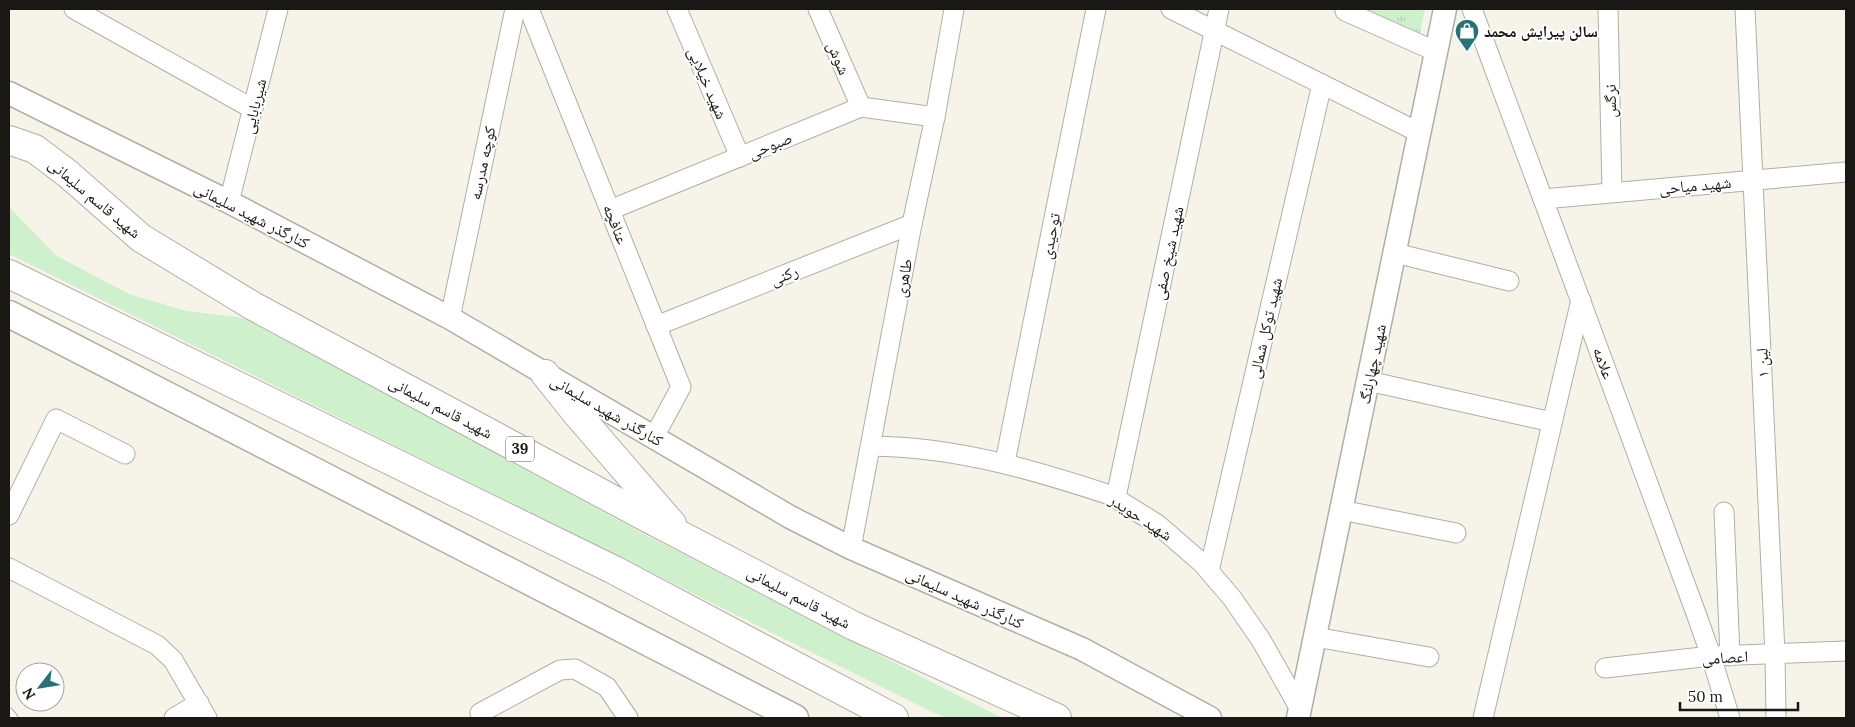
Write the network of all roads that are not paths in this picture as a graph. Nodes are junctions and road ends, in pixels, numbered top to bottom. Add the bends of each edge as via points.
1 (74, 9) edge
2 (278, 9) edge
3 (516, 9) edge
4 (529, 9) edge
5 (676, 9) edge
6 (818, 9) edge
7 (954, 9) edge
8 (1096, 9) edge
9 (1171, 9) edge
10 (1219, 9) edge
11 (1346, 9) edge
12 (1445, 9) edge
13 (1472, 9) edge
14 (1608, 9) edge
15 (1745, 9) edge
16 (1215, 31) junction
17 (1437, 52) junction
18 (1322, 84) junction
19 (9, 93) edge
20 (860, 107) junction
21 (253, 108) junction
22 (935, 117) junction
23 (1420, 133) junction
24 (9, 140) edge
25 (740, 157) junction
26 (1846, 172) edge
27 (1753, 180) junction
28 (1612, 192) junction
29 (1544, 198) junction
30 (229, 202) junction
31 (610, 210) junction
32 (912, 224) junction
33 (1395, 253) junction
34 (9, 274) edge
35 (1509, 280) dead end
36 (1580, 300) junction
37 (9, 314) edge
38 (450, 318) junction
39 (656, 326) junction
40 (546, 374) junction
41 (1368, 381) junction
42 (1552, 422) junction
43 (654, 437) junction
44 (871, 446) junction
45 (125, 454) dead end
46 (1004, 462) junction
47 (1116, 497) junction
48 (1342, 510) junction
49 (1724, 512) dead end
50 (9, 515) edge
51 (1456, 534) dead end
52 (683, 536) junction
53 (851, 548) junction
54 (9, 568) edge
55 (1209, 571) junction
56 (1315, 638) junction
57 (1846, 651) edge
58 (1775, 654) junction
59 (1721, 656) junction
60 (1429, 658) dead end
61 (1605, 668) dead end
62 (978, 682) junction
63 (203, 711) edge
64 (9, 713) edge
65 (480, 713) dead end
66 (1299, 713) edge
67 (13, 718) edge
68 (174, 718) edge
69 (628, 718) edge
70 (795, 718) edge
71 (894, 718) edge
72 (1033, 718) edge
73 (1057, 718) edge
74 (1210, 718) edge
75 (1483, 718) edge
76 (1730, 718) edge
77 (1776, 718) edge

1 - 21 street
2 - 21 street, شیربابایی
3 - 38 street, کوچه مدرسه
4 - 31 street, عنافچه
5 - 25 street, شهید خیلایی
6 - 20 street, شوش
7 - 22 street, طاهری
8 - 46 street, توحیدی
9 - 16 street
10 - 16 street, شهید شیخ صفی
11 - 17 street
12 - 17 street, شهید چهارلنگ
13 - 29 street, علامه
14 - 28 street, نرگس
15 - 27 street, لین ۱
16 - 18 street
16 - 47 street, شهید شیخ صفی
17 - 23 street, شهید چهارلنگ
18 - 23 street
18 - 55 street, شهید توکل شمالی
19 - 30 street, کنارگذر شهید سلیمانی
20 - 22 street
20 - 25 street, صبوحی
21 - 30 street, شیربابایی
22 - 32 street, طاهری
23 - 33 street, شهید چهارلنگ
24 - 52 highway, شهید قاسم سلیمانی / 39 via 35,150 68,174 141,238 252,306
25 - 31 street, صبوحی
26 - 27 street, شهید میاحی
27 - 28 street, شهید میاحی
27 - 58 street, لین ۱
28 - 29 street, شهید میاحی
29 - 36 street, علامه
30 - 38 street, کنارگذر شهید سلیمانی
31 - 39 street, عنافچه
32 - 39 street, رکنی
32 - 44 street, طاهری
33 - 35 street
33 - 41 street, شهید چهارلنگ
34 - 71 highway via 614,570
36 - 42 street
36 - 59 street, علامه
37 - 70 main road
38 - 40 street, کنارگذر شهید سلیمانی
39 - 43 street, عنافچه via 681,386
40 - 43 street, کنارگذر شهید سلیمانی
40 - 52 highway
41 - 42 street
41 - 48 street, شهید چهارلنگ
42 - 75 street
43 - 53 street, کنارگذر شهید سلیمانی via 790,517
44 - 46 street, شهید حویدر via 935,450
44 - 53 street, طاهری
45 - 50 street via 56,419
46 - 47 street, شهید حویدر
47 - 55 street, شهید حویدر via 1157,524
48 - 51 street
48 - 56 street, شهید چهارلنگ
49 - 59 street
52 - 62 highway, شهید قاسم سلیمانی / 39 via 854,626
53 - 74 street, کنارگذر شهید سلیمانی via 1082,649
54 - 63 street via 157,645 173,660
55 - 66 street, شهید حویدر via 1261,640
56 - 60 street
56 - 66 street, شهید چهارلنگ
57 - 58 street, اعصامی
58 - 59 street, اعصامی
58 - 77 street, لین ۱
59 - 61 street, اعصامی
59 - 76 street, علامه
62 - 72 highway
62 - 73 highway, شهید قاسم سلیمانی / 39
63 - 68 street
64 - 67 lane
65 - 69 street via 560,670 574,669 607,687

